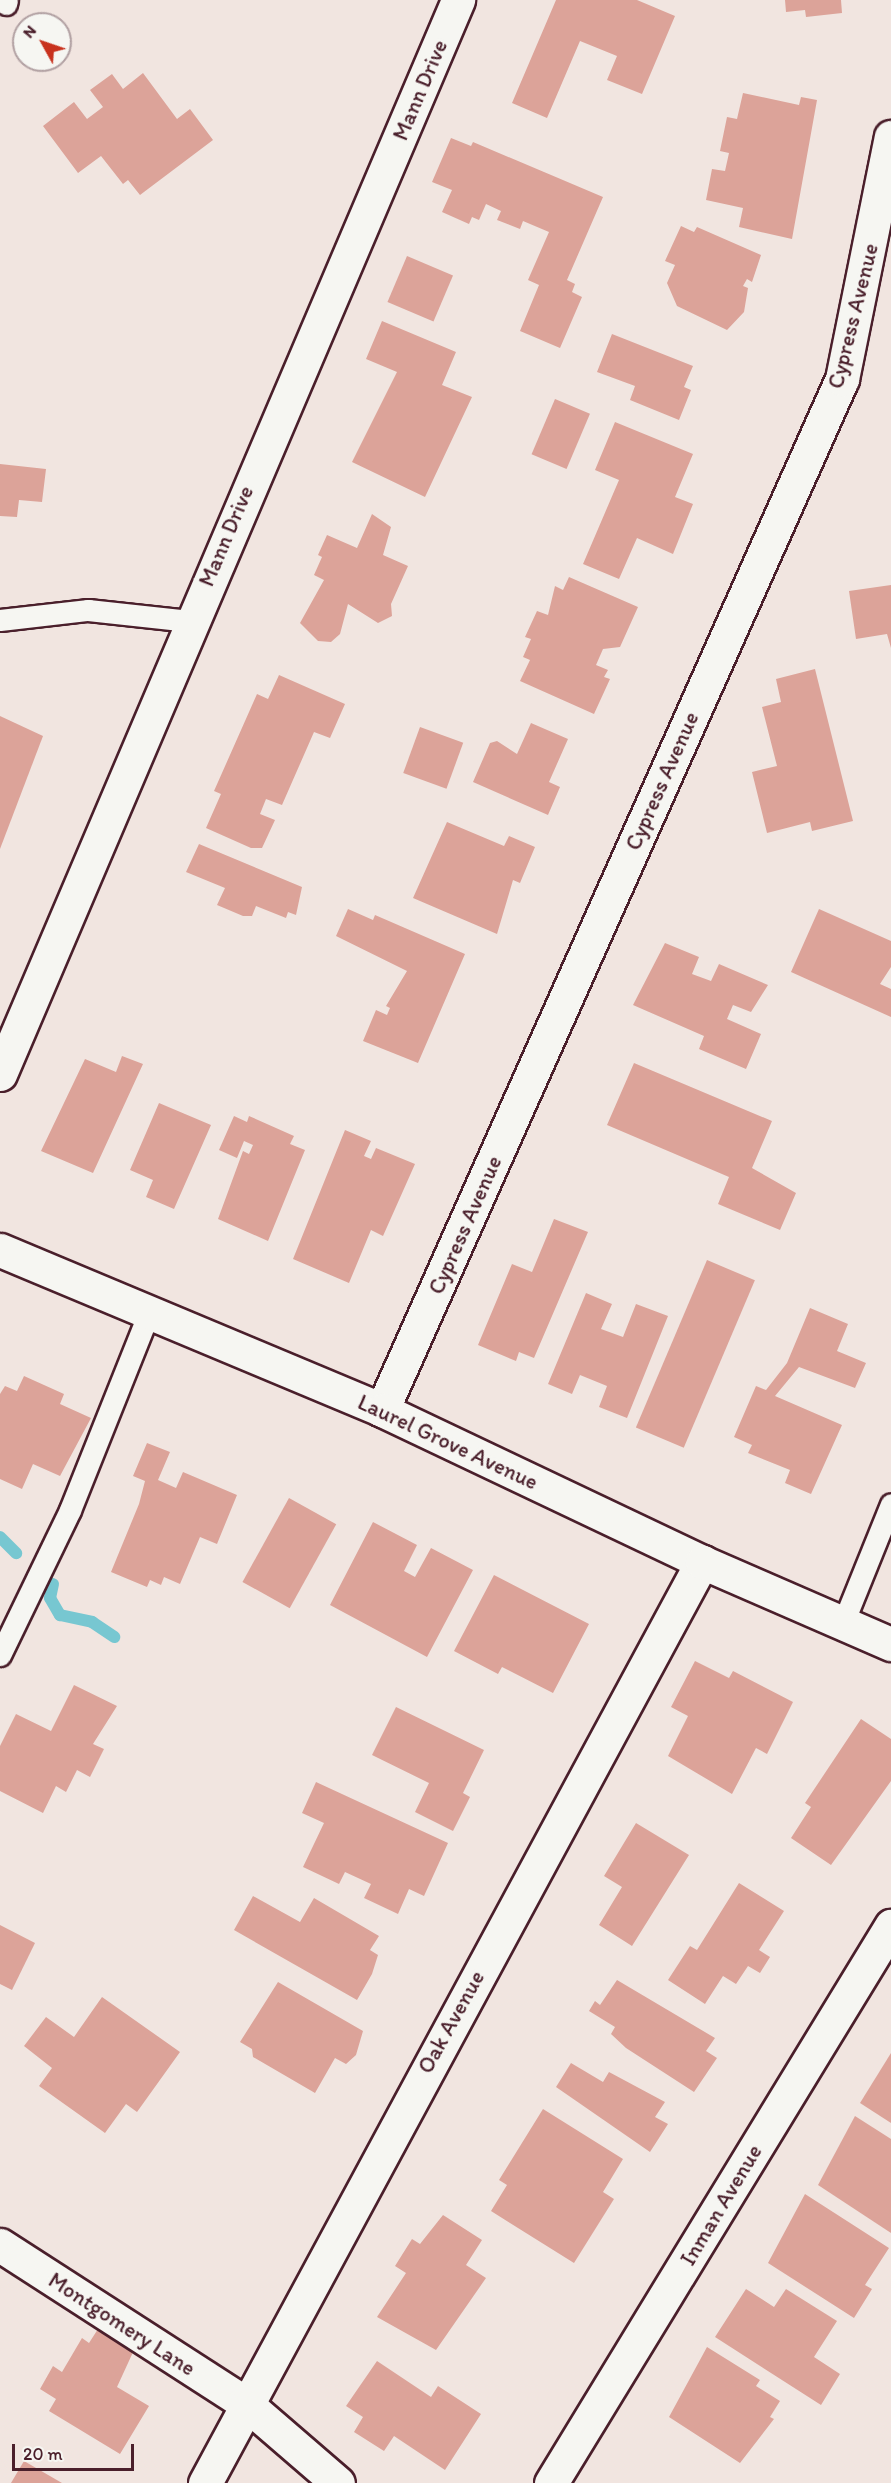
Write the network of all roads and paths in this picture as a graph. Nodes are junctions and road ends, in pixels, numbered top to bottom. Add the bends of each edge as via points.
1 (459, 0) edge
2 (891, 136) edge
3 (0, 620) edge
4 (189, 621) junction
5 (0, 1074) edge
6 (0, 1250) edge
7 (149, 1312) junction
8 (382, 1410) junction
9 (891, 1504) edge
10 (702, 1562) junction
11 (843, 1623) junction
12 (891, 1644) edge
13 (0, 1654) edge
14 (891, 1926) edge
15 (0, 2246) edge
16 (244, 2402) junction
17 (205, 2483) edge
18 (338, 2483) edge
19 (550, 2483) edge

1 - 4 street, Mann Drive
2 - 8 street, Cypress Avenue via 842,378
3 - 4 lane via 88,610
4 - 5 street, Mann Drive
6 - 7 street, Laurel Grove Avenue
7 - 8 street, Laurel Grove Avenue
7 - 13 lane via 70,1510
8 - 10 street, Laurel Grove Avenue
9 - 11 lane
10 - 11 street, Laurel Grove Avenue
10 - 16 street, Oak Avenue
11 - 12 street, Laurel Grove Avenue
14 - 19 street, Inman Avenue
15 - 16 street, Montgomery Lane
16 - 17 street, Oak Avenue
16 - 18 street, Montgomery Lane

